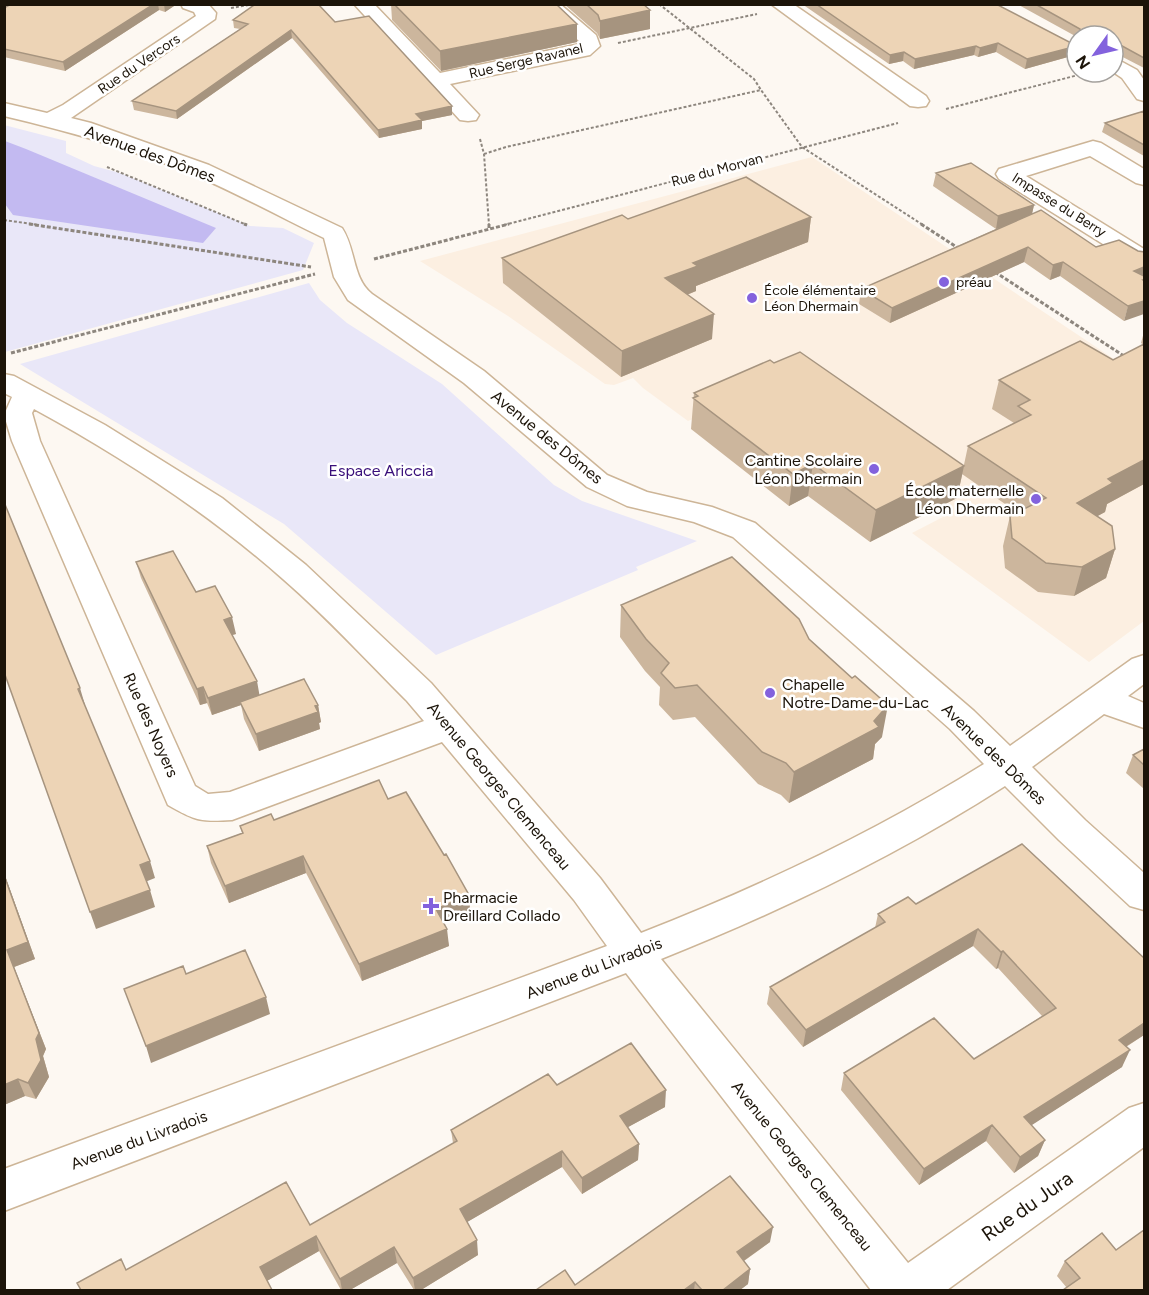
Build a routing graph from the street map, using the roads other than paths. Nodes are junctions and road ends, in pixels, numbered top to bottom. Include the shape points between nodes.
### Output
1 (190, 4) edge
2 (363, 4) edge
3 (548, 4) edge
4 (781, 5) edge
5 (1125, 67) edge
6 (436, 80) junction
7 (1144, 95) edge
8 (918, 101) dead end
9 (4, 109) edge
10 (468, 115) road end
11 (50, 120) junction
12 (1144, 178) edge
13 (1144, 259) edge
14 (16, 388) edge
15 (1144, 668) edge
16 (1101, 699) junction
17 (1144, 716) edge
18 (448, 726) junction
19 (1007, 767) junction
20 (1144, 894) edge
21 (634, 953) junction
22 (1144, 1122) edge
23 (4, 1190) edge
24 (900, 1290) edge
25 (909, 1290) edge

1 - 11 street, Rue du Vercors via 201,8 205,19 71,110
2 - 6 street, Rue Serge Ravanel
3 - 6 street, Rue Serge Ravanel via 589,39 590,46 583,51
4 - 8 street
5 - 7 street
6 - 10 street, Rue Serge Ravanel
9 - 11 street, Avenue des Dômes
11 - 19 street, Avenue des Dômes via 159,154 333,233 338,241 335,269 369,304 474,377 597,481 638,499 744,530 962,720
12 - 13 street, Impasse du Berry via 1093,148 1007,174
14 - 18 street, Avenue Georges Clemenceau via 149,464 251,536 342,616
14 - 18 street, Rue des Noyers via 26,441 181,795 203,808 232,806
15 - 16 street, Avenue du Livradois
16 - 17 street
16 - 19 street, Avenue du Livradois
18 - 21 street, Avenue Georges Clemenceau via 587,890
19 - 20 street, Avenue des Dômes
19 - 21 street, Avenue du Livradois via 853,855
21 - 23 street, Avenue du Livradois
21 - 24 street, Avenue Georges Clemenceau
22 - 25 street, Rue du Jura

